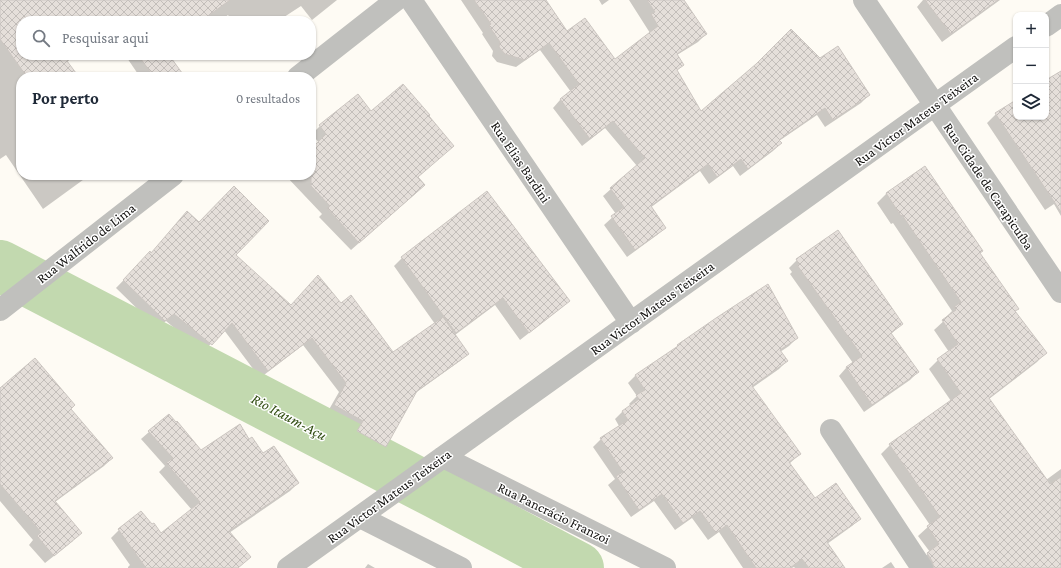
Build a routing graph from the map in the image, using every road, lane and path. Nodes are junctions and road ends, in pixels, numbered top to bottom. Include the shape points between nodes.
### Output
1 (396, 0) edge
2 (410, 0) edge
3 (864, 0) edge
4 (1061, 15) edge
5 (1049, 24) edge
6 (1015, 48) edge
7 (304, 72) edge
8 (935, 105) junction
9 (167, 180) edge
10 (1061, 292) edge
11 (7, 305) edge
12 (631, 323) junction
13 (831, 430) dead end
14 (434, 464) junction
15 (360, 517) junction
16 (288, 568) edge
17 (461, 568) edge
18 (665, 568) edge
19 (922, 568) edge

1 - 7 street
2 - 12 street, Rua Elias Bardini
3 - 8 street, Rua Cidade de Carapicuíba
4 - 5 street
6 - 8 street, Rua Victor Mateus Teixeira
8 - 10 street, Rua Cidade de Carapicuíba
8 - 12 street, Rua Victor Mateus Teixeira
9 - 11 street, Rua Walfrido de Lima
12 - 14 street, Rua Victor Mateus Teixeira
13 - 19 street
14 - 15 street, Rua Victor Mateus Teixeira
14 - 18 street, Rua Pancrácio Franzoi
15 - 16 street, Rua Victor Mateus Teixeira
15 - 17 street

